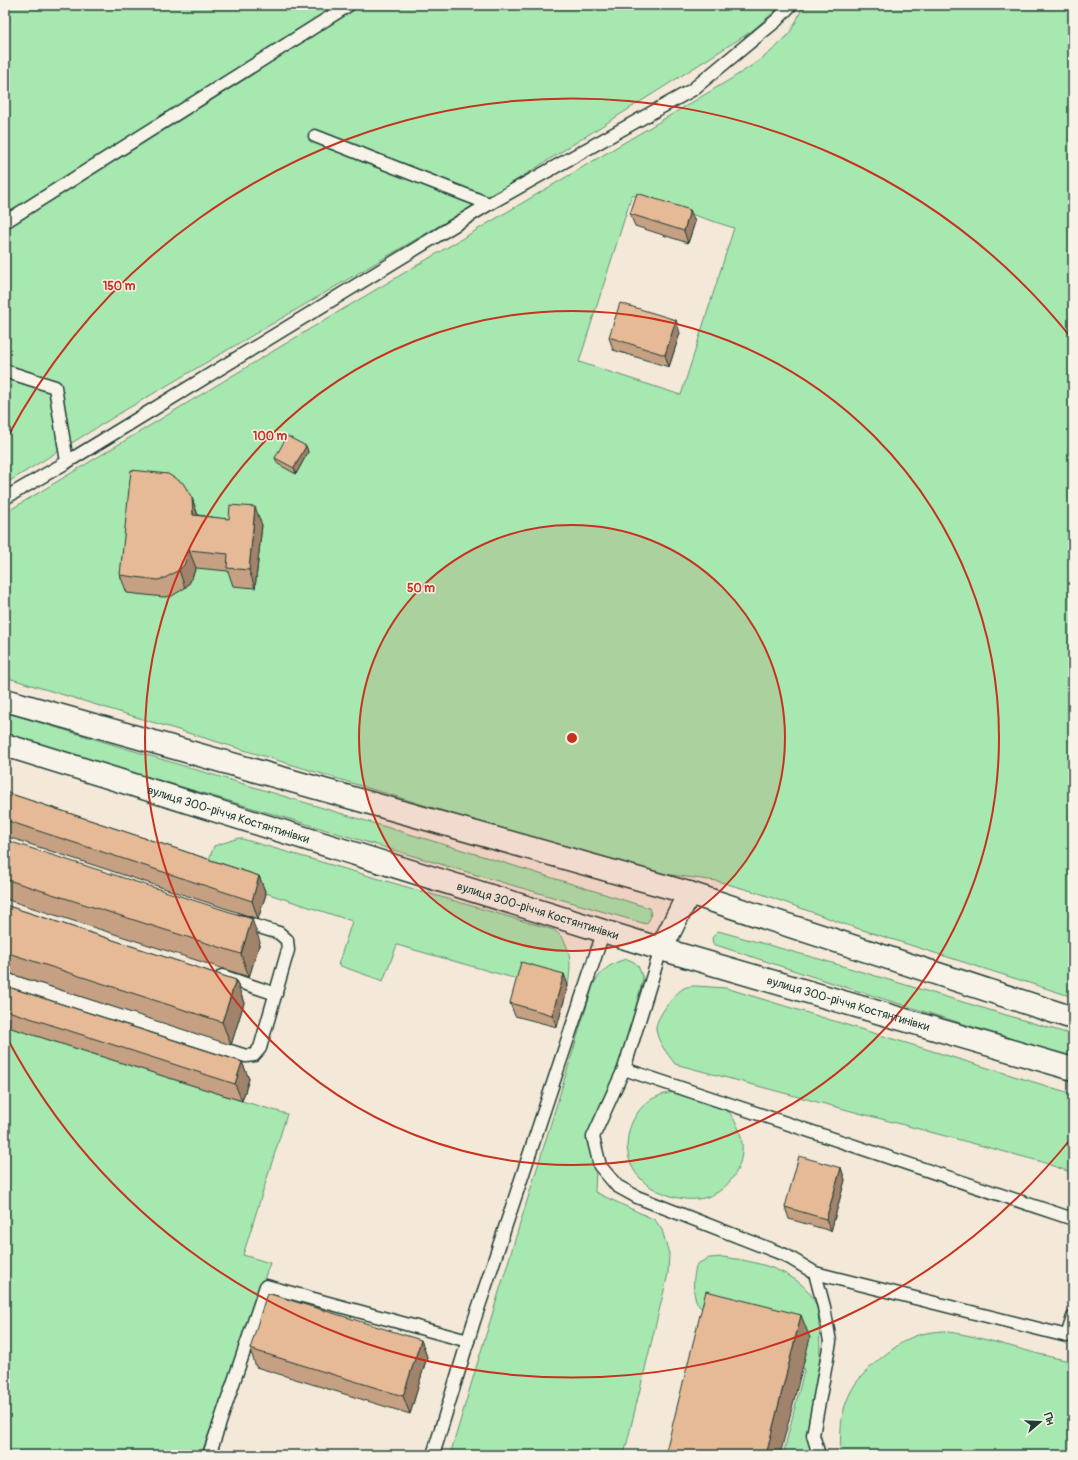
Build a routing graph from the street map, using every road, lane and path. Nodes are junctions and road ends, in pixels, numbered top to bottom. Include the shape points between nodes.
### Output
1 (349, 5) edge
2 (791, 5) edge
3 (315, 136) dead end
4 (489, 204) junction
5 (5, 222) edge
6 (5, 371) edge
7 (67, 462) junction
8 (5, 498) edge
9 (5, 700) edge
10 (5, 745) edge
11 (689, 893) junction
12 (227, 917) edge
13 (604, 930) junction
14 (661, 948) junction
15 (208, 972) edge
16 (5, 979) edge
17 (276, 994) junction
18 (1073, 1018) edge
19 (624, 1069) junction
20 (1073, 1069) edge
21 (1073, 1219) edge
22 (815, 1272) junction
23 (1073, 1316) edge
24 (468, 1341) junction
25 (209, 1455) edge
26 (433, 1455) edge
27 (819, 1455) edge

1 - 5 lane
2 - 4 lane via 777,20 692,90
3 - 4 lane
4 - 7 lane
6 - 7 lane via 55,387
7 - 8 lane
9 - 11 street
10 - 13 street, вулиця 300-річчя Костянтинівки
11 - 14 street
11 - 18 street
12 - 17 lane via 279,933 287,940 288,950
13 - 14 street, вулиця 300-річчя Костянтинівки
13 - 24 lane
14 - 19 lane
14 - 20 street, вулиця 300-річчя Костянтинівки
15 - 17 lane
16 - 17 lane via 246,1056 254,1055 260,1048
19 - 21 lane
19 - 22 lane via 593,1137 600,1166 616,1186 637,1197 785,1255
22 - 23 lane via 1067,1336
22 - 27 lane via 830,1342 812,1435
24 - 25 lane via 266,1286
24 - 26 lane

